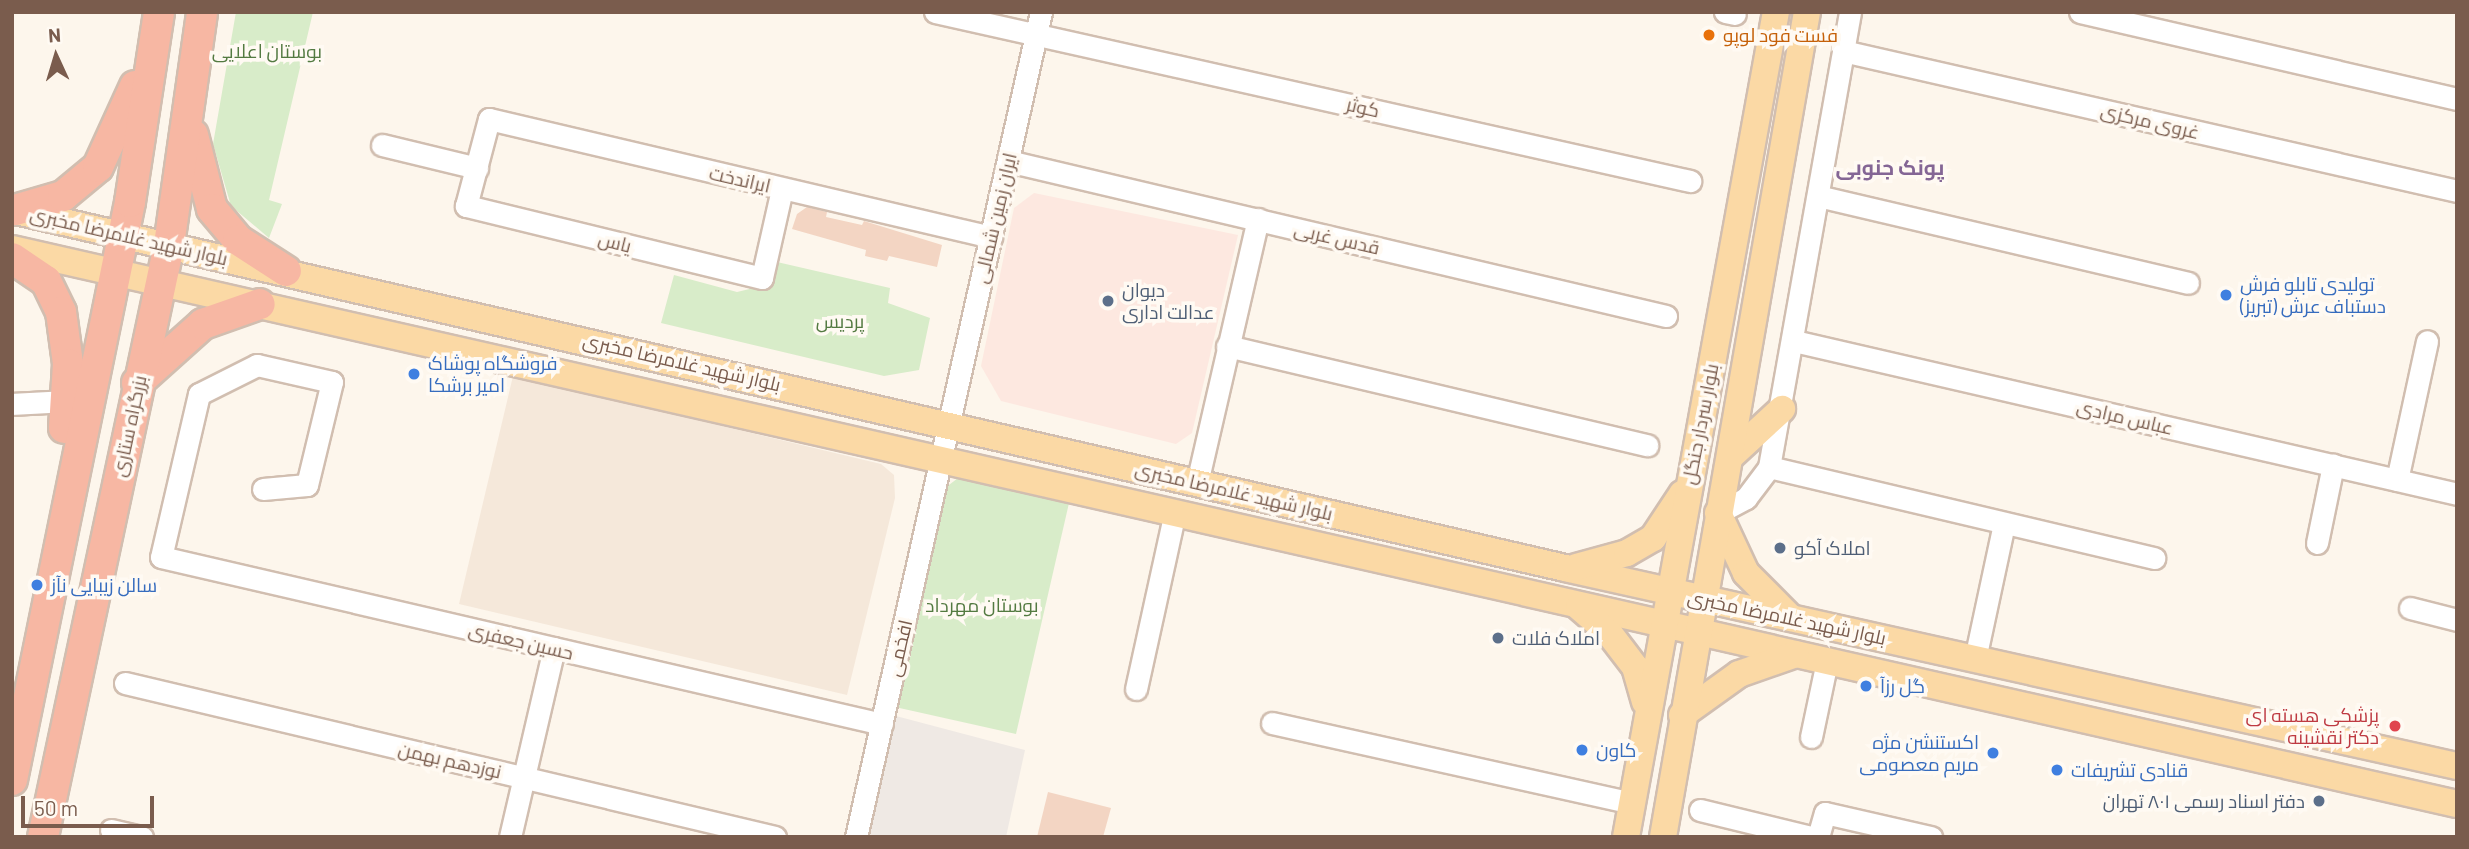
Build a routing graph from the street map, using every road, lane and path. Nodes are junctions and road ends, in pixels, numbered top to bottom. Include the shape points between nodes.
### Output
1 (158, 12) edge
2 (202, 12) edge
3 (935, 12) edge
4 (1041, 12) edge
5 (1776, 12) edge
6 (1807, 12) edge
7 (1850, 12) edge
8 (2080, 12) edge
9 (1036, 34) junction
10 (1843, 51) junction
11 (2457, 99) edge
12 (188, 102) junction
13 (489, 119) joint
14 (382, 145) dead end
15 (1008, 161) junction
16 (477, 167) junction
17 (1690, 181) dead end
18 (782, 189) junction
19 (2457, 191) edge
20 (1818, 196) junction
21 (14, 210) edge
22 (1258, 219) junction
23 (122, 235) junction
24 (991, 237) junction
25 (169, 245) junction
26 (12, 249) edge
27 (12, 258) edge
28 (286, 271) junction
29 (114, 272) junction
30 (161, 283) junction
31 (2188, 283) dead end
32 (260, 304) junction
33 (1666, 316) dead end
34 (1794, 341) junction
35 (2427, 341) dead end
36 (1227, 346) junction
37 (137, 383) junction
38 (66, 401) junction
39 (12, 404) edge
40 (1782, 410) junction
41 (949, 424) junction
42 (1647, 445) dead end
43 (1730, 457) junction
44 (941, 459) junction
45 (74, 465) junction
46 (2333, 465) junction
47 (1769, 467) junction
48 (2397, 480) junction
49 (1197, 483) junction
50 (1689, 484) junction
51 (262, 489) dead end
52 (2457, 494) edge
53 (1175, 512) junction
54 (1718, 513) junction
55 (2004, 524) junction
56 (2317, 543) dead end
57 (2154, 558) dead end
58 (1565, 568) junction
59 (1669, 590) junction
60 (1704, 599) junction
61 (1575, 604) junction
62 (2410, 608) dead end
63 (1790, 617) junction
64 (2457, 620) edge
65 (1662, 624) junction
66 (1698, 632) junction
67 (554, 648) junction
68 (1796, 654) junction
69 (1975, 659) junction
70 (1828, 661) junction
71 (125, 683) dead end
72 (1136, 689) dead end
73 (1647, 707) junction
74 (1682, 715) junction
75 (1272, 723) dead end
76 (882, 724) junction
77 (1811, 737) dead end
78 (2457, 766) edge
79 (524, 778) junction
80 (12, 780) edge
81 (1632, 803) junction
82 (2457, 804) edge
83 (1700, 810) dead end
84 (111, 830) dead end
85 (43, 837) edge
86 (142, 837) edge
87 (510, 837) edge
88 (775, 837) edge
89 (856, 837) edge
90 (1626, 837) edge
91 (1662, 837) edge
92 (1811, 837) edge
93 (1818, 837) edge
94 (1931, 837) edge

1 - 21 highway via 140,74 98,167 63,196
1 - 23 highway
2 - 12 highway, بزرگراه ستاری
3 - 9 street, کوثر
4 - 9 street, ایران زمین شمالی
5 - 50 main road, بلوار سردار جنگل
6 - 43 main road, بلوار سردار جنگل
7 - 10 street
8 - 11 street
9 - 15 street, ایران زمین شمالی
9 - 17 street, کوثر
10 - 19 street, غروی مرکزی
10 - 20 street
12 - 25 highway, بزرگراه ستاری
12 - 28 highway via 200,173 212,209 238,240
13 - 16 street, یاس
13 - 18 street, ایراندخت
14 - 16 street
15 - 22 street, قدس غربی
15 - 24 street, ایران زمین شمالی
16 - 18 street, یاس via 466,206 762,278
18 - 24 street, ایراندخت
20 - 31 street
20 - 34 street
21 - 23 main road, بلوار شهید غلامرضا مخبری
22 - 33 street, قدس غربی
22 - 36 street
23 - 25 main road, بلوار شهید غلامرضا مخبری
23 - 29 highway
24 - 41 street, ایران زمین شمالی
25 - 28 main road, بلوار شهید غلامرضا مخبری
25 - 30 highway, بزرگراه ستاری
26 - 29 main road, بلوار شهید غلامرضا مخبری
27 - 38 highway via 46,281 61,312 67,342
28 - 41 main road, بلوار شهید غلامرضا مخبری
29 - 30 main road, بلوار شهید غلامرضا مخبری
29 - 45 highway
30 - 32 main road, بلوار شهید غلامرضا مخبری
30 - 37 highway, بزرگراه ستاری
32 - 37 highway via 203,324
32 - 44 main road, بلوار شهید غلامرضا مخبری
34 - 40 street
34 - 46 street, عباس مرادی
35 - 48 street
36 - 42 street
36 - 49 street
37 - 85 highway, بزرگراه ستاری
38 - 39 street
38 - 45 highway via 64,434
40 - 43 main road
40 - 47 street
41 - 44 street, ایران زمین شمالی
41 - 49 main road, بلوار شهید غلامرضا مخبری
43 - 54 main road, بلوار سردار جنگل
44 - 53 main road, بلوار شهید غلامرضا مخبری
44 - 76 street, افخمی
45 - 80 highway
46 - 48 street, عباس مرادی
46 - 56 street
47 - 54 street via 1746,498
47 - 55 street
48 - 52 street, عباس مرادی
49 - 58 main road, بلوار شهید غلامرضا مخبری
50 - 58 main road via 1653,538 1600,563
50 - 59 main road, بلوار سردار جنگل
51 - 67 street, حسین جعفری via 307,485 332,382 257,365 199,394 161,557
53 - 61 main road, بلوار شهید غلامرضا مخبری
53 - 72 street
54 - 60 main road, بلوار سردار جنگل
54 - 63 main road via 1745,573
55 - 57 street
55 - 69 street
58 - 59 main road, بلوار شهید غلامرضا مخبری
59 - 60 main road, بلوار شهید غلامرضا مخبری
59 - 65 main road, بلوار سردار جنگل
60 - 63 main road, بلوار شهید غلامرضا مخبری
60 - 66 main road, بلوار سردار جنگل
61 - 65 main road, بلوار شهید غلامرضا مخبری
61 - 73 main road via 1609,633 1635,667
62 - 64 street
63 - 69 main road, بلوار شهید غلامرضا مخبری
65 - 66 main road, بلوار شهید غلامرضا مخبری
65 - 73 main road, بلوار سردار جنگل
66 - 68 main road, بلوار شهید غلامرضا مخبری
66 - 74 main road, بلوار سردار جنگل
67 - 76 street, حسین جعفری
67 - 79 street
68 - 70 main road, بلوار شهید غلامرضا مخبری
68 - 74 main road via 1739,674
69 - 78 main road, بلوار شهید غلامرضا مخبری
70 - 77 street
70 - 82 main road, بلوار شهید غلامرضا مخبری
71 - 79 street, نوزدهم بهمن
73 - 81 main road, بلوار سردار جنگل
74 - 91 main road, بلوار سردار جنگل
75 - 81 street
76 - 89 street, افخمی
79 - 87 street
79 - 88 street, نوزدهم بهمن
81 - 90 main road, بلوار سردار جنگل
83 - 92 street
84 - 86 street
93 - 94 street via 1825,813

